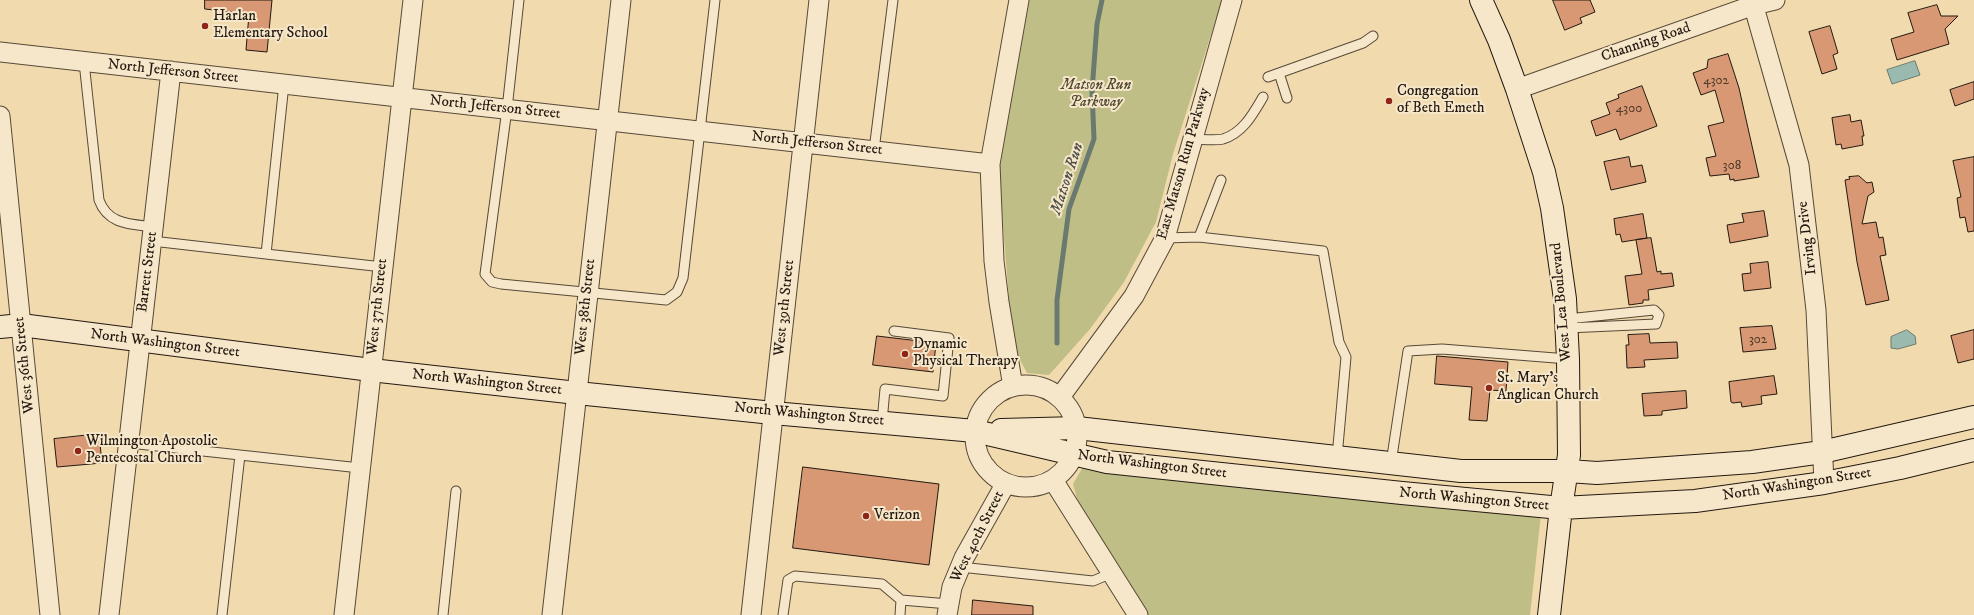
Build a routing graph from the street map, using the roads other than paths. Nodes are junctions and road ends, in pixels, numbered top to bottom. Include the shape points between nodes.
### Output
1 (413, 0) edge
2 (519, 0) edge
3 (621, 0) edge
4 (715, 0) edge
5 (819, 0) edge
6 (893, 0) edge
7 (1019, 0) edge
8 (1232, 0) edge
9 (1481, 0) edge
10 (1775, 0) edge
11 (1753, 3) edge
12 (1373, 36) dead end
13 (0, 52) edge
14 (84, 62) junction
15 (171, 71) junction
16 (1279, 73) junction
17 (1268, 77) dead end
18 (284, 84) junction
19 (1517, 89) junction
20 (402, 97) junction
21 (1262, 97) dead end
22 (1287, 98) dead end
23 (507, 109) junction
24 (0, 116) edge
25 (607, 120) junction
26 (700, 131) junction
27 (1192, 139) junction
28 (804, 143) junction
29 (874, 150) junction
30 (990, 164) junction
31 (1221, 180) dead end
32 (153, 234) junction
33 (1199, 237) junction
34 (1165, 238) junction
35 (266, 254) junction
36 (383, 267) junction
37 (588, 293) junction
38 (1567, 324) junction
39 (10, 326) edge
40 (894, 331) dead end
41 (140, 341) junction
42 (1568, 359) junction
43 (372, 370) junction
44 (1012, 387) junction
45 (577, 393) junction
46 (1060, 397) junction
47 (773, 413) junction
48 (1974, 417) edge
49 (882, 422) junction
50 (1077, 428) junction
51 (975, 431) junction
52 (129, 443) junction
53 (1974, 450) edge
54 (1822, 452) junction
55 (240, 455) junction
56 (1074, 456) junction
57 (1336, 457) junction
58 (1391, 463) junction
59 (360, 468) junction
60 (1568, 471) junction
61 (1054, 480) junction
62 (1006, 483) junction
63 (1824, 483) junction
64 (456, 491) dead end
65 (1561, 508) junction
66 (960, 567) junction
67 (1112, 573) junction
68 (901, 600) junction
69 (948, 609) edge
70 (50, 615) edge
71 (109, 615) edge
72 (222, 615) edge
73 (344, 615) edge
74 (443, 615) edge
75 (552, 615) edge
76 (751, 615) edge
77 (783, 615) edge
78 (900, 615) edge
79 (1138, 615) edge
80 (1549, 615) edge

1 - 20 street, West 37th Street
2 - 23 lane
3 - 25 street, West 38th Street
4 - 26 lane
5 - 28 street, West 39th Street
6 - 29 lane
7 - 30 street
8 - 27 street, East Matson Run Parkway
9 - 19 main road, West Lea Boulevard via 1500,40
10 - 11 street, Channing Road
11 - 19 street, Channing Road
11 - 54 street, Irving Drive via 1799,165 1816,310
12 - 16 lane via 1363,43
13 - 14 street, North Jefferson Street
14 - 15 street, North Jefferson Street
14 - 32 lane via 102,209 108,216
15 - 18 street, North Jefferson Street
15 - 32 street, Barrett Street
16 - 17 lane
16 - 22 lane
18 - 20 street, North Jefferson Street
18 - 35 lane
19 - 38 main road, West Lea Boulevard via 1533,135 1552,208
20 - 23 street, North Jefferson Street
20 - 36 street, West 37th Street
21 - 27 lane via 1254,112 1235,133 1222,139
23 - 25 street, North Jefferson Street
23 - 37 lane via 485,274 492,282 501,284
24 - 39 street, West 36th Street
25 - 26 street, North Jefferson Street
25 - 37 street, West 38th Street
26 - 28 street, North Jefferson Street
26 - 37 lane via 683,278 677,292 666,300
27 - 34 street, East Matson Run Parkway
28 - 29 street, North Jefferson Street
28 - 47 street, West 39th Street
29 - 30 street, North Jefferson Street
30 - 44 street via 994,261
31 - 33 lane
32 - 35 lane
32 - 41 street, Barrett Street
33 - 34 lane
33 - 57 lane via 1323,251 1338,342 1346,357
34 - 46 street, East Matson Run Parkway via 1134,296
35 - 36 lane
36 - 43 street, West 37th Street
37 - 45 street, West 38th Street
38 - 38 lane via 1654,310 1659,315 1656,324
38 - 42 main road, West Lea Boulevard
39 - 41 main road, North Washington Street
39 - 70 street, West 36th Street
40 - 49 lane via 949,338 943,396 886,389
41 - 43 main road, North Washington Street
41 - 52 street, Barrett Street
42 - 58 lane via 1408,350
42 - 60 main road, West Lea Boulevard
43 - 45 main road, North Washington Street
43 - 59 street, West 37th Street
44 - 46 street via 1037,386
44 - 51 street via 987,403 979,416
45 - 47 main road, North Washington Street
45 - 75 street, West 38th Street
46 - 50 street via 1071,411
47 - 49 main road, North Washington Street
47 - 76 street, West 39th Street
48 - 54 main road, North Washington Street
49 - 51 main road, North Washington Street
50 - 51 main road, North Washington Street
50 - 56 street
50 - 57 main road, North Washington Street
51 - 56 main road, North Washington Street
51 - 62 street via 976,447 982,462 992,474
52 - 55 lane
52 - 71 street, Barrett Street
53 - 63 main road, North Washington Street
54 - 60 main road, North Washington Street via 1744,463 1596,473
54 - 63 street, Irving Drive
55 - 59 lane
55 - 72 lane
56 - 61 street via 1066,470
56 - 65 main road, North Washington Street via 1107,462 1402,494
57 - 58 main road, North Washington Street
58 - 60 main road, North Washington Street via 1461,471
59 - 73 street, West 37th Street
60 - 65 main road, West Lea Boulevard
61 - 62 street via 1030,487
61 - 67 street
62 - 66 street, West 40th Street
63 - 65 main road, North Washington Street via 1695,501
64 - 74 lane
65 - 80 main road, West Lea Boulevard
66 - 67 lane via 1093,581
66 - 69 street, West 40th Street via 952,587
67 - 79 street
68 - 69 lane
68 - 77 lane via 882,584 795,576 788,580
68 - 78 lane

